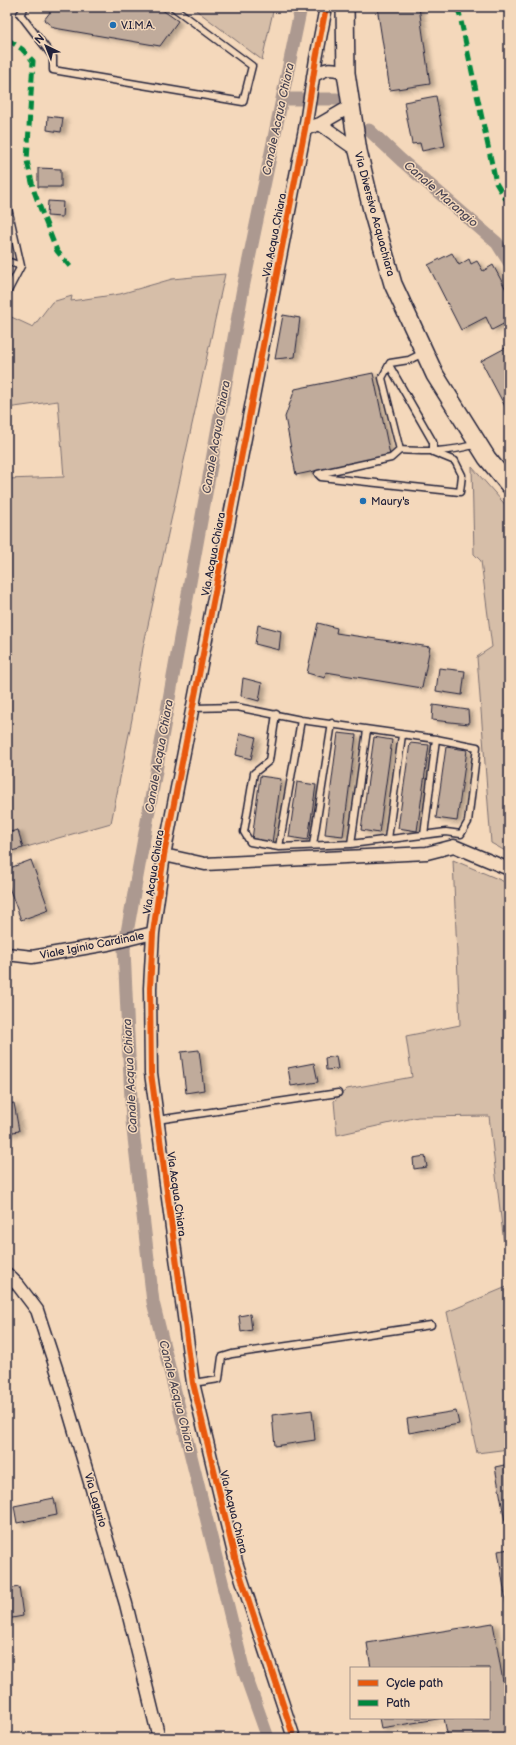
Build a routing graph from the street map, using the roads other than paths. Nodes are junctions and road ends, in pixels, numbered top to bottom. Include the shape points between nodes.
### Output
1 (25, 7) edge
2 (173, 7) edge
3 (326, 7) edge
4 (345, 7) edge
5 (346, 73) junction
6 (313, 76) junction
7 (353, 117) junction
8 (320, 124) junction
9 (305, 129) junction
10 (358, 151) junction
11 (7, 204) edge
12 (7, 261) edge
13 (21, 266) junction
14 (7, 292) edge
15 (425, 352) junction
16 (389, 365) junction
17 (478, 444) junction
18 (400, 450) junction
19 (433, 452) junction
20 (509, 485) edge
21 (193, 708) junction
22 (276, 714) junction
23 (301, 720) junction
24 (332, 724) junction
25 (367, 730) junction
26 (402, 735) junction
27 (436, 738) junction
28 (424, 835) junction
29 (388, 839) junction
30 (313, 844) junction
31 (350, 844) junction
32 (279, 847) junction
33 (164, 855) junction
34 (509, 869) edge
35 (153, 933) junction
36 (7, 954) edge
37 (338, 1093) dead end
38 (157, 1120) junction
39 (7, 1274) edge
40 (13, 1287) edge
41 (431, 1325) dead end
42 (193, 1383) junction
43 (159, 1738) edge
44 (294, 1738) edge

1 - 2 lane via 20,14 53,57 52,70 243,102 252,66
3 - 6 street, Via Acqua Chiara
4 - 5 main road, Via Diversivo Acquachiara
5 - 6 street via 336,69 324,69
5 - 7 main road, Via Diversivo Acquachiara
6 - 9 street, Via Acqua Chiara
7 - 8 street
7 - 10 main road, Via Diversivo Acquachiara
8 - 9 street
8 - 10 street
9 - 21 street, Via Acqua Chiara
10 - 15 main road, Via Diversivo Acquachiara via 393,284
11 - 13 lane
12 - 13 lane
13 - 14 lane
15 - 16 lane via 409,360
15 - 17 main road, Via Diversivo Acquachiara via 435,375
16 - 18 lane via 382,378
16 - 19 lane via 433,442
17 - 19 lane via 458,450
17 - 20 main road, Via Diversivo Acquachiara
18 - 19 lane
18 - 19 lane via 392,458 318,474 321,477 460,492 462,475 455,461
21 - 22 lane via 236,707
21 - 33 street, Via Acqua Chiara
22 - 23 lane
22 - 32 lane via 269,761 254,773 244,832 250,842
23 - 24 lane
23 - 32 lane
24 - 25 lane
24 - 30 lane
25 - 26 lane
25 - 31 lane
26 - 27 lane
26 - 29 lane
27 - 28 lane
27 - 28 lane via 477,747 468,822 461,834 446,832
28 - 29 lane
29 - 31 lane
30 - 31 lane
30 - 32 lane
33 - 34 street via 205,864 427,853 454,846
33 - 35 street, Via Acqua Chiara
35 - 36 street, Viale Iginio Cardinale via 108,944 32,956
35 - 38 street, Via Acqua Chiara via 150,988 151,1073
37 - 38 lane
38 - 42 street, Via Acqua Chiara
39 - 40 street, Via Lagurio
40 - 43 street, Via Lagurio via 37,1310 58,1374 126,1604
41 - 42 lane via 232,1354 222,1358 219,1379
42 - 44 street, Via Acqua Chiara via 236,1562

